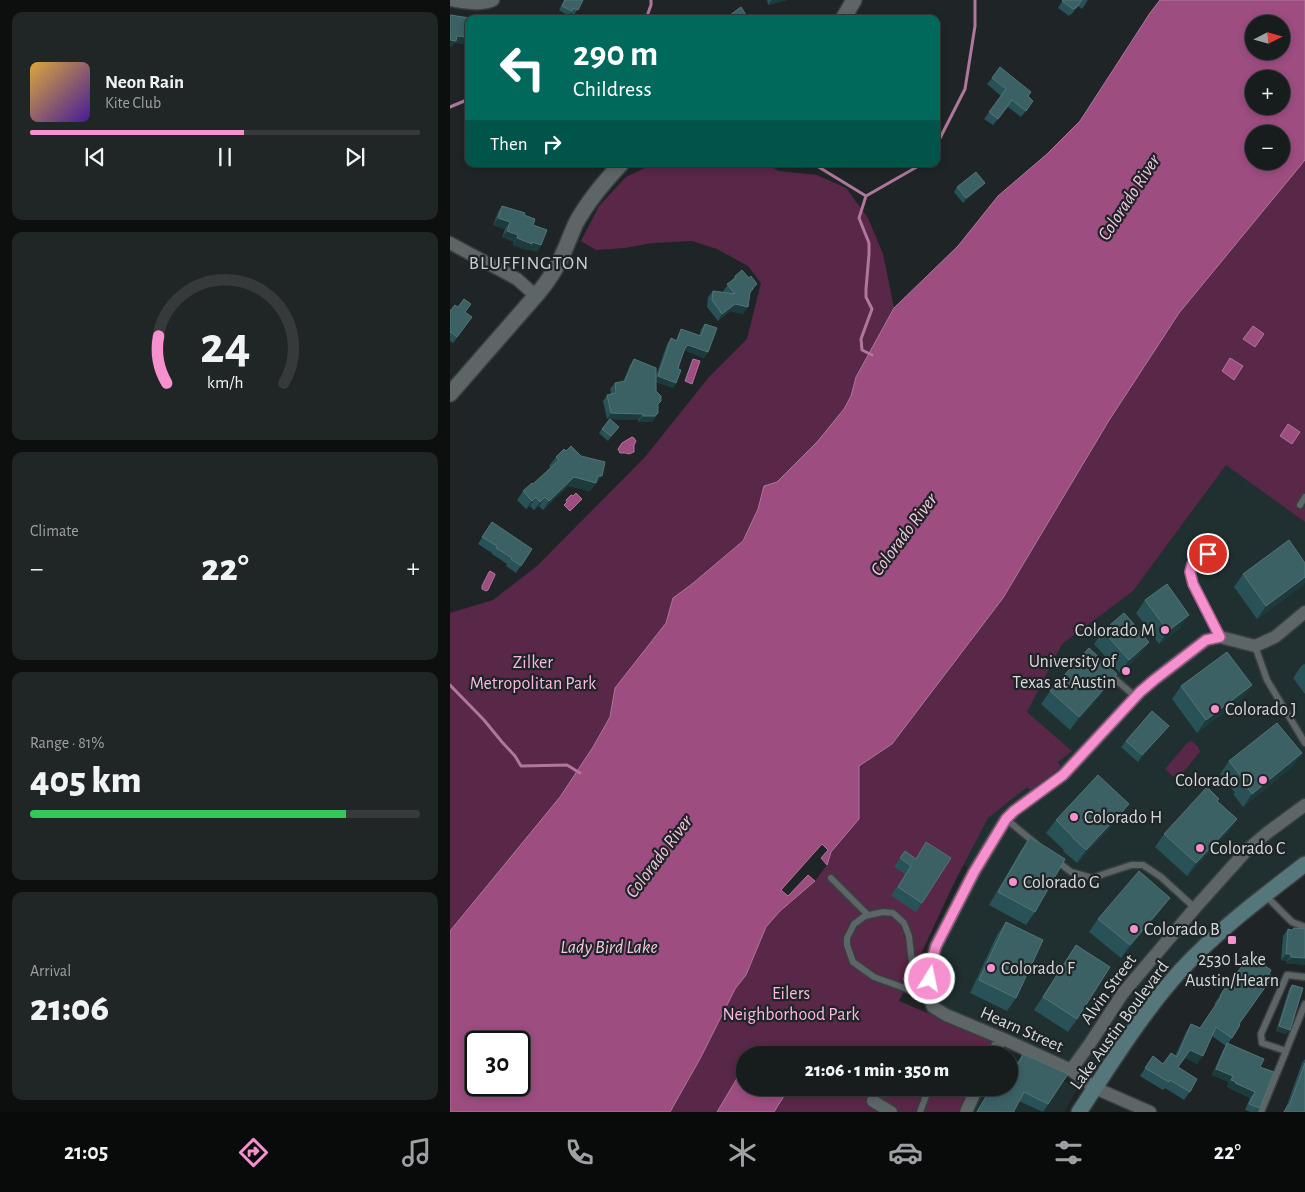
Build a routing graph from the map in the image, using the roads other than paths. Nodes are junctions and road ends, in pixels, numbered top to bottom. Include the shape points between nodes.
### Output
1 (450, 0) edge
2 (493, 0) edge
3 (854, 0) edge
4 (846, 15) edge
5 (618, 167) edge
6 (450, 243) edge
7 (536, 296) junction
8 (450, 394) edge
9 (1305, 497) edge
10 (1300, 504) dead end
11 (1208, 554) dead end
12 (1305, 612) edge
13 (1220, 637) junction
14 (1255, 646) junction
15 (1101, 667) edge
16 (1136, 697) junction
17 (1305, 743) edge
18 (1305, 805) edge
19 (1006, 819) junction
20 (1043, 850) edge
21 (1049, 855) edge
22 (1305, 864) edge
23 (831, 878) dead end
24 (1265, 895) junction
25 (1195, 908) junction
26 (868, 915) junction
27 (1305, 927) edge
28 (1305, 977) edge
29 (927, 998) junction
30 (1305, 1004) edge
31 (1001, 1038) junction
32 (997, 1046) edge
33 (1286, 1050) junction
34 (1071, 1070) junction
35 (1095, 1088) junction
36 (927, 1096) edge
37 (973, 1096) edge
38 (874, 1101) dead end
39 (891, 1112) edge
40 (920, 1112) edge
41 (966, 1112) edge
42 (1079, 1112) edge
43 (1150, 1112) edge
44 (1261, 1112) edge

1 - 2 street via 474,4
3 - 4 street
5 - 7 street via 587,205 559,262
6 - 7 street via 517,279
7 - 8 street
9 - 10 lane
11 - 13 lane via 1192,564 1190,572
12 - 14 street via 1275,637
13 - 14 street
13 - 16 street via 1206,640
14 - 17 lane via 1267,680
15 - 16 lane
16 - 19 street via 1063,775
18 - 25 street, Alvin Street via 1247,850
19 - 20 lane
19 - 29 street via 936,946
21 - 25 lane via 1071,872 1092,878 1131,865 1142,865 1161,877
22 - 24 main road, Lake Austin Boulevard
23 - 26 lane
24 - 27 lane via 1292,922
24 - 35 main road, Lake Austin Boulevard via 1210,940 1181,970 1148,1011
25 - 34 street, Alvin Street via 1123,993
26 - 29 lane via 893,913 904,923 912,963
26 - 29 lane via 854,924 847,938 853,962 874,977
28 - 33 lane via 1287,975 1260,1034 1262,1043
29 - 31 street, Hearn Street via 946,1015
30 - 33 lane
31 - 32 street
31 - 34 street, Hearn Street
33 - 44 lane
34 - 35 street, Hearn Street
35 - 42 main road, Lake Austin Boulevard
35 - 43 street, Hearn Street
36 - 40 lane
37 - 41 street
38 - 39 street

